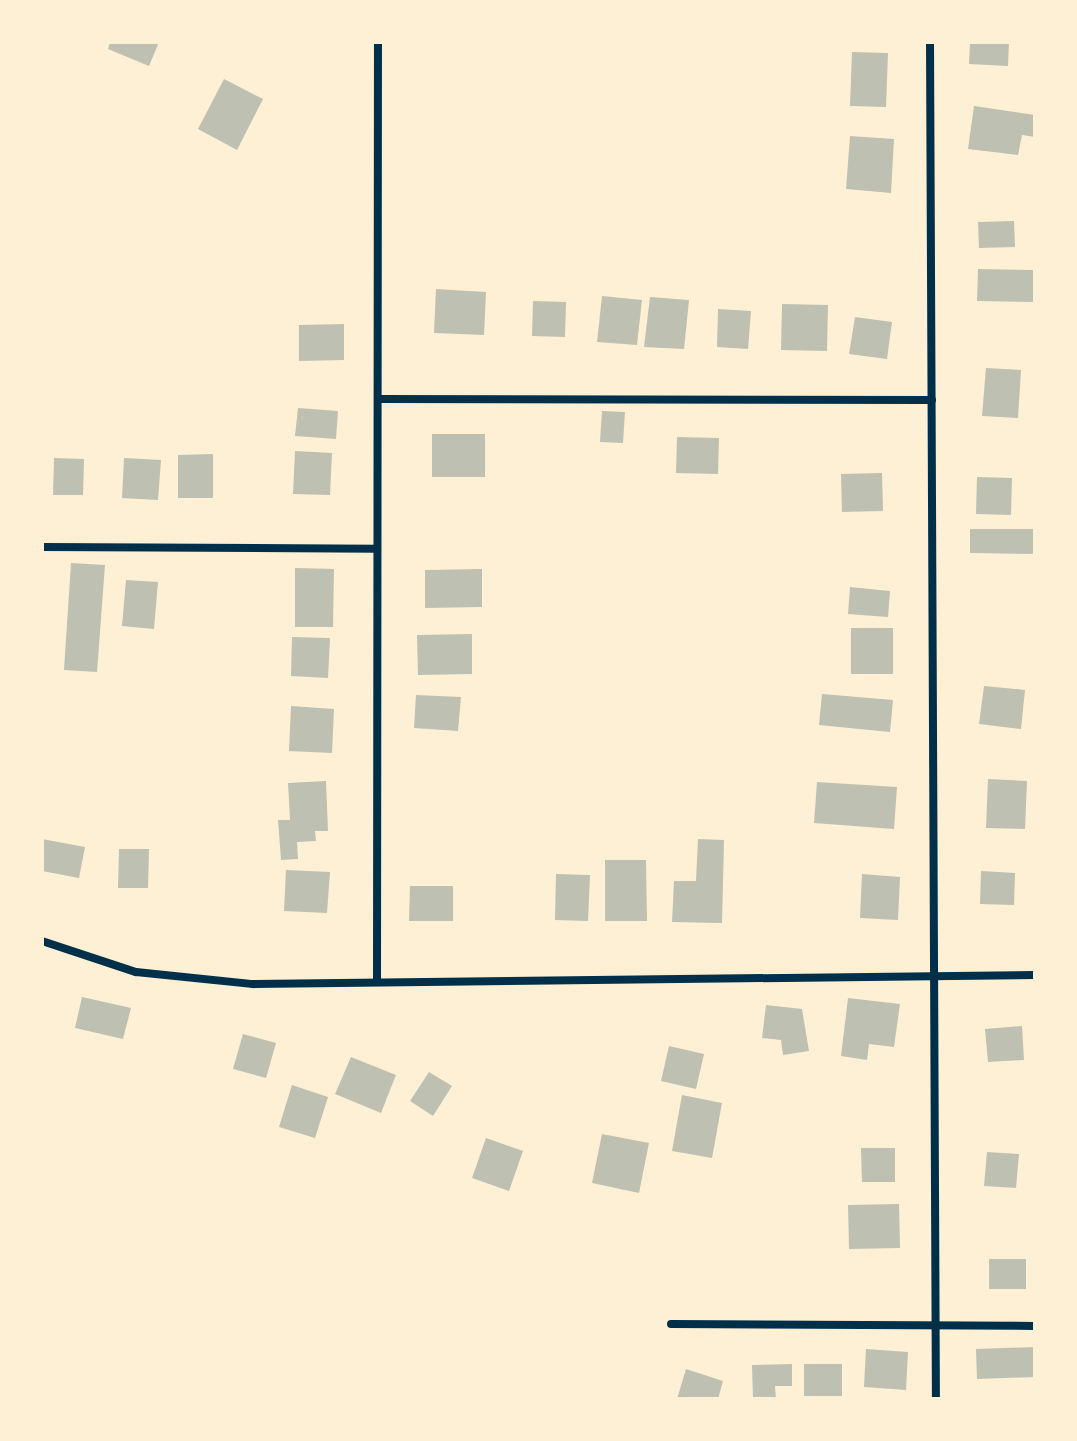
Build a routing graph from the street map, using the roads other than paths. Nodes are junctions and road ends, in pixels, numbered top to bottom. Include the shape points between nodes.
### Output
1 (378, 42) edge
2 (930, 42) edge
3 (378, 399) junction
4 (932, 400) junction
5 (42, 547) edge
6 (377, 549) junction
7 (42, 941) edge
8 (1035, 975) edge
9 (934, 976) junction
10 (377, 982) junction
11 (671, 1324) dead end
12 (936, 1326) junction
13 (1035, 1326) edge
14 (936, 1399) edge

1 - 3 street
2 - 4 street
3 - 4 street
3 - 6 street
4 - 9 street
5 - 6 street
6 - 10 street
7 - 10 street via 136,972 253,984
8 - 9 street
9 - 10 street
9 - 12 street
11 - 12 street
12 - 13 street
12 - 14 street

